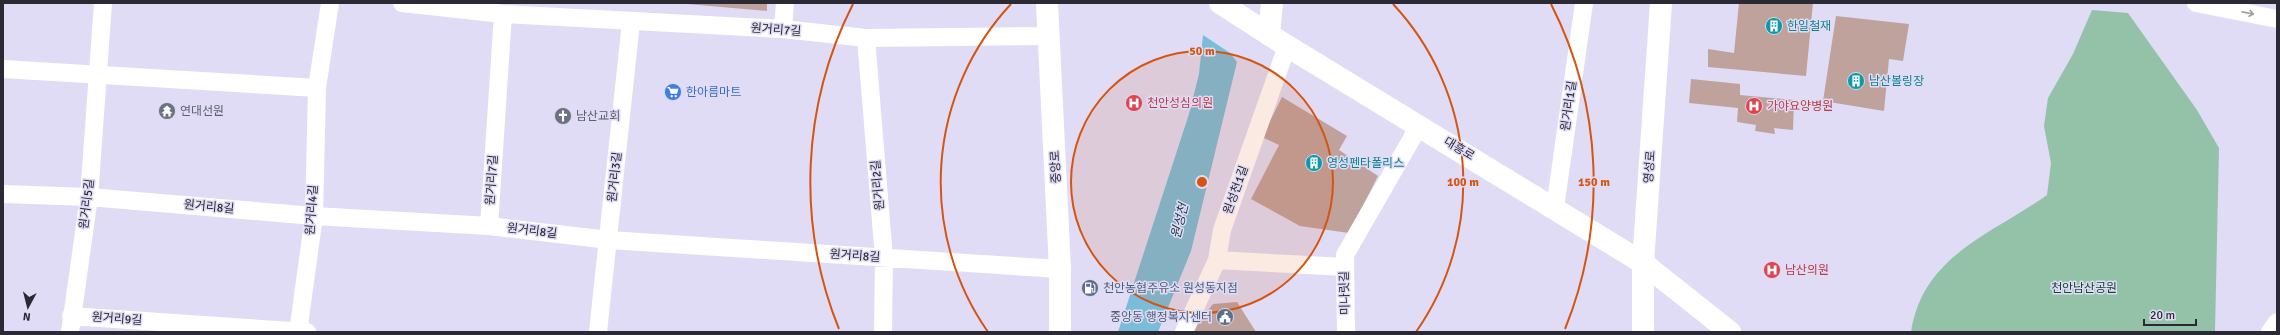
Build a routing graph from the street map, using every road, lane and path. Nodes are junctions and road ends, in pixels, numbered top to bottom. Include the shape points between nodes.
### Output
1 (103, 3) edge
2 (330, 3) edge
3 (402, 3) edge
4 (785, 3) edge
5 (1047, 3) edge
6 (1220, 3) edge
7 (1272, 3) edge
8 (1584, 3) edge
9 (1662, 3) edge
10 (2196, 3) edge
11 (526, 9) edge
12 (503, 14) junction
13 (2276, 18) edge
14 (631, 22) junction
15 (783, 29) junction
16 (1269, 34) junction
17 (1050, 36) junction
18 (866, 38) junction
19 (1287, 46) junction
20 (3, 69) edge
21 (98, 74) junction
22 (318, 88) junction
23 (1419, 126) junction
24 (3, 194) edge
25 (89, 197) junction
26 (1555, 208) junction
27 (314, 216) junction
28 (489, 226) junction
29 (609, 240) junction
30 (884, 258) junction
31 (1216, 260) junction
32 (1345, 261) junction
33 (1643, 263) junction
34 (1060, 269) junction
35 (2277, 322) edge
36 (70, 324) edge
37 (301, 332) edge
38 (598, 332) edge
39 (883, 332) edge
40 (1060, 332) edge
41 (1184, 332) edge
42 (1346, 332) edge
43 (1643, 332) edge
44 (1730, 332) edge
45 (2270, 332) edge

1 - 21 street, 원거리5길
2 - 22 street, 원거리4길
3 - 12 street, 원거리7길
4 - 15 street
5 - 17 street, 중앙로
6 - 16 street, 대흥로
7 - 16 street
8 - 26 street, 원거리1길
9 - 33 street, 영성로
10 -> 13 street
11 - 12 street, 원거리7길
11 - 14 street, 원거리7길
12 - 28 street, 원거리7길
14 - 15 street, 원거리7길
14 - 29 street, 원거리3길
15 - 18 street, 원거리7길
16 - 19 street, 대흥로
17 - 18 street, 원거리7길
17 - 34 street, 중앙로
18 - 30 street, 원거리2길
19 - 23 street, 대흥로
19 - 31 street, 원성천1길 via 1222,230
20 - 21 street
21 - 22 street
21 - 25 street, 원거리5길
22 - 27 street, 원거리4길
23 - 26 street, 대흥로
23 - 32 street
24 - 25 street, 원거리8길
25 - 27 street, 원거리8길
25 - 36 street, 원거리5길
26 - 33 street, 대흥로
27 - 28 street, 원거리8길
27 - 37 street, 원거리4길
28 - 29 street, 원거리8길
29 - 30 street, 원거리8길
29 - 38 street, 원거리3길
30 - 34 street, 원거리8길
30 - 39 street, 원거리2길
31 - 32 street
31 - 41 street, 원성천1길
32 - 42 street, 미나릿길
33 - 43 street, 영성로
33 - 44 street, 대흥로
34 - 40 street, 중앙로
35 - 45 street
36 - 37 street, 원거리9길

